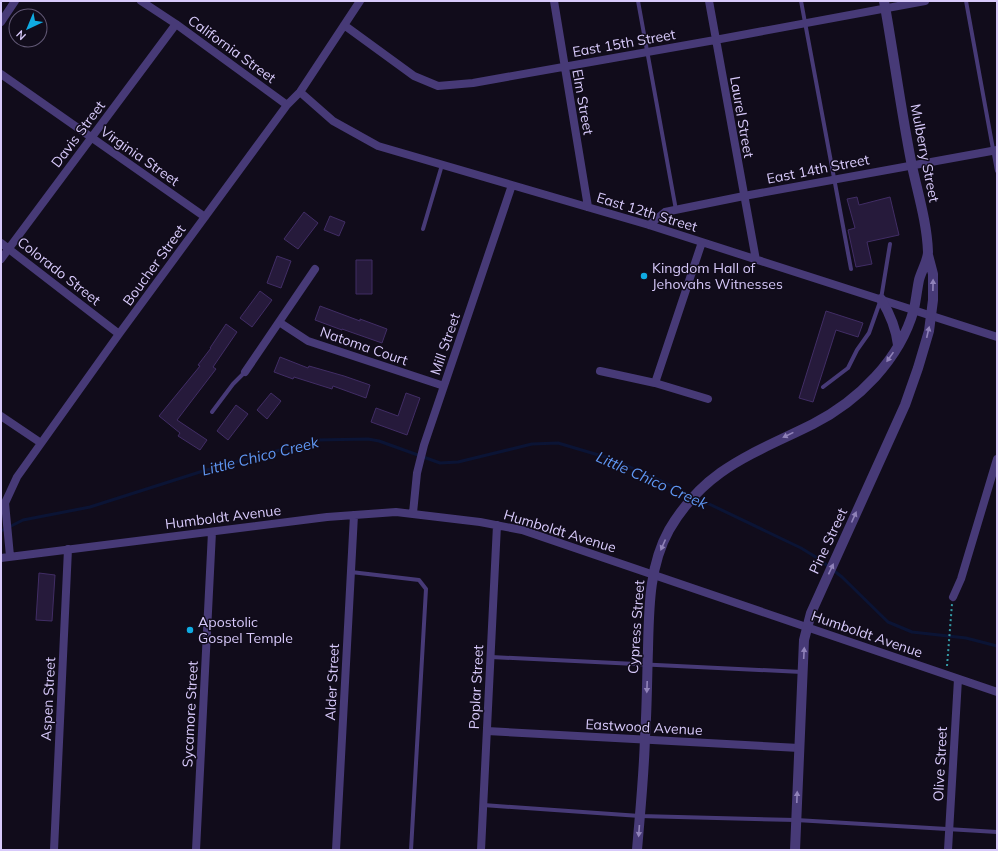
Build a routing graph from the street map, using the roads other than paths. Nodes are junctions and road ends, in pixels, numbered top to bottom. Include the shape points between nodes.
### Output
1 (15, 1) edge
2 (141, 1) edge
3 (360, 1) edge
4 (554, 1) edge
5 (638, 1) edge
6 (709, 1) edge
7 (801, 1) edge
8 (925, 1) edge
9 (966, 1) edge
10 (884, 5) edge
11 (1, 22) edge
12 (176, 24) junction
13 (805, 24) junction
14 (344, 25) junction
15 (715, 40) junction
16 (647, 52) junction
17 (564, 67) junction
18 (1, 74) edge
19 (300, 92) junction
20 (287, 105) junction
21 (91, 138) junction
22 (995, 150) edge
23 (443, 164) junction
24 (912, 165) junction
25 (997, 171) edge
26 (834, 179) junction
27 (512, 185) junction
28 (744, 196) junction
29 (588, 207) junction
30 (676, 210) junction
31 (205, 217) junction
32 (648, 225) junction
33 (423, 229) dead end
34 (702, 242) junction
35 (1, 243) edge
36 (890, 244) dead end
37 (8, 248) junction
38 (928, 255) junction
39 (1, 259) edge
40 (756, 260) junction
41 (315, 269) dead end
42 (851, 269) dead end
43 (881, 299) junction
44 (914, 310) junction
45 (932, 316) junction
46 (279, 322) junction
47 (119, 334) junction
48 (997, 337) edge
49 (898, 345) junction
50 (600, 371) dead end
51 (245, 372) joint
52 (655, 383) junction
53 (444, 386) junction
54 (823, 387) dead end
55 (708, 399) dead end
56 (212, 412) dead end
57 (1, 416) edge
58 (41, 443) junction
59 (997, 459) edge
60 (413, 513) junction
61 (354, 515) junction
62 (497, 525) junction
63 (212, 532) junction
64 (68, 549) junction
65 (10, 556) junction
66 (1, 558) edge
67 (351, 572) junction
68 (653, 576) junction
69 (952, 597) dead end
70 (807, 627) junction
71 (491, 657) junction
72 (648, 664) junction
73 (803, 672) junction
74 (958, 679) junction
75 (997, 692) edge
76 (487, 731) junction
77 (645, 740) junction
78 (799, 748) junction
79 (483, 805) junction
80 (640, 816) junction
81 (796, 820) junction
82 (949, 829) junction
83 (997, 832) edge
84 (54, 850) edge
85 (196, 850) edge
86 (336, 850) edge
87 (411, 850) edge
88 (481, 850) edge
89 (637, 850) edge
90 (795, 850) edge
91 (948, 850) edge

1 - 11 street
2 - 12 street, California Street
3 - 14 street, Boucher Street
4 - 17 street, Elm Street
5 - 16 lane
6 - 15 street, Laurel Street
7 - 13 lane
8 - 10 street, East 15th Street
9 - 22 lane
10 - 13 street, East 15th Street
10 - 24 street, Mulberry Street
12 - 20 street, California Street
12 - 21 street, Davis Street
13 - 15 street, East 15th Street
13 - 26 lane
14 - 17 street, East 15th Street via 414,76 438,86 473,83
14 - 19 street, Boucher Street
15 - 16 street, East 15th Street
15 - 28 street, Laurel Street
16 - 17 street, East 15th Street
16 - 30 lane
17 - 29 street, Elm Street
18 - 21 street, Virginia Street
19 - 20 street, Boucher Street
19 - 23 street, East 12th Street via 334,120 378,146
20 - 31 street, Boucher Street
21 - 31 street, Virginia Street
21 - 37 street, Davis Street
22 - 24 street, East 14th Street
22 - 25 lane
23 - 27 street, East 12th Street
23 - 33 lane
24 - 26 street, East 14th Street
24 - 38 street, Mulberry Street via 925,226
26 - 28 street, East 14th Street
26 - 42 lane
27 - 29 street, East 12th Street
27 - 53 street, Mill Street
28 - 30 street, East 14th Street
28 - 40 street, Laurel Street
29 - 32 street, East 12th Street
30 - 32 street, East 14th Street via 665,212
31 - 47 street, Boucher Street
32 - 34 street, East 12th Street
34 - 40 street, East 12th Street
34 - 52 street
35 - 37 street, Colorado Street
36 - 43 lane
37 - 39 street, Davis Street
37 - 47 street, Colorado Street
38 - 44 street, Mulberry Street via 921,271
45 -> 38 street, Pine Street via 934,274
40 - 43 street, East 12th Street
41 - 46 street
43 - 44 street, East 12th Street
43 - 49 street via 897,333
43 - 54 lane via 869,332 848,368
44 - 45 street, East 12th Street
44 - 49 street, Cypress Street
45 - 48 street, East 12th Street
70 -> 45 street, Pine Street via 823,585 905,405
46 - 51 street
46 - 53 street, Natoma Court via 308,341
47 - 58 street, Boucher Street
49 -> 68 street, Cypress Street via 870,383 850,400 815,423 738,460 706,484 669,530
50 - 52 street
51 - 56 lane
52 - 55 street
53 - 60 street, Mill Street via 417,473
57 - 58 street
58 - 65 street, Boucher Street via 17,477 5,503
59 - 69 street via 961,579
60 - 61 street, Humboldt Avenue
60 - 62 street, Humboldt Avenue
61 - 63 street, Humboldt Avenue
61 - 67 street, Alder Street
62 - 68 street, Humboldt Avenue via 522,530
62 - 71 street, Poplar Street
63 - 64 street, Humboldt Avenue
63 - 85 street, Sycamore Street
64 - 65 street, Humboldt Avenue
64 - 84 street, Aspen Street
65 - 66 street, Humboldt Avenue
67 - 86 street, Alder Street
67 - 87 lane via 419,580 426,589
68 - 70 street, Humboldt Avenue
68 - 72 street, Cypress Street via 649,597
73 -> 70 street, Pine Street
70 - 74 street, Humboldt Avenue
71 - 72 lane
71 - 76 street, Poplar Street
72 - 73 lane
72 -> 77 street, Cypress Street
73 - 78 street, Pine Street
74 - 75 street, Humboldt Avenue
74 - 82 street, Olive Street
76 - 77 street, Eastwood Avenue
76 - 79 street, Poplar Street
77 - 78 street, Eastwood Avenue
77 - 80 street, Cypress Street
81 -> 78 street, Pine Street
79 - 80 lane
79 - 88 street, Poplar Street
80 - 81 lane
80 -> 89 street, Cypress Street
81 - 82 lane
81 - 90 street, Pine Street
82 - 83 lane
82 - 91 street, Olive Street

